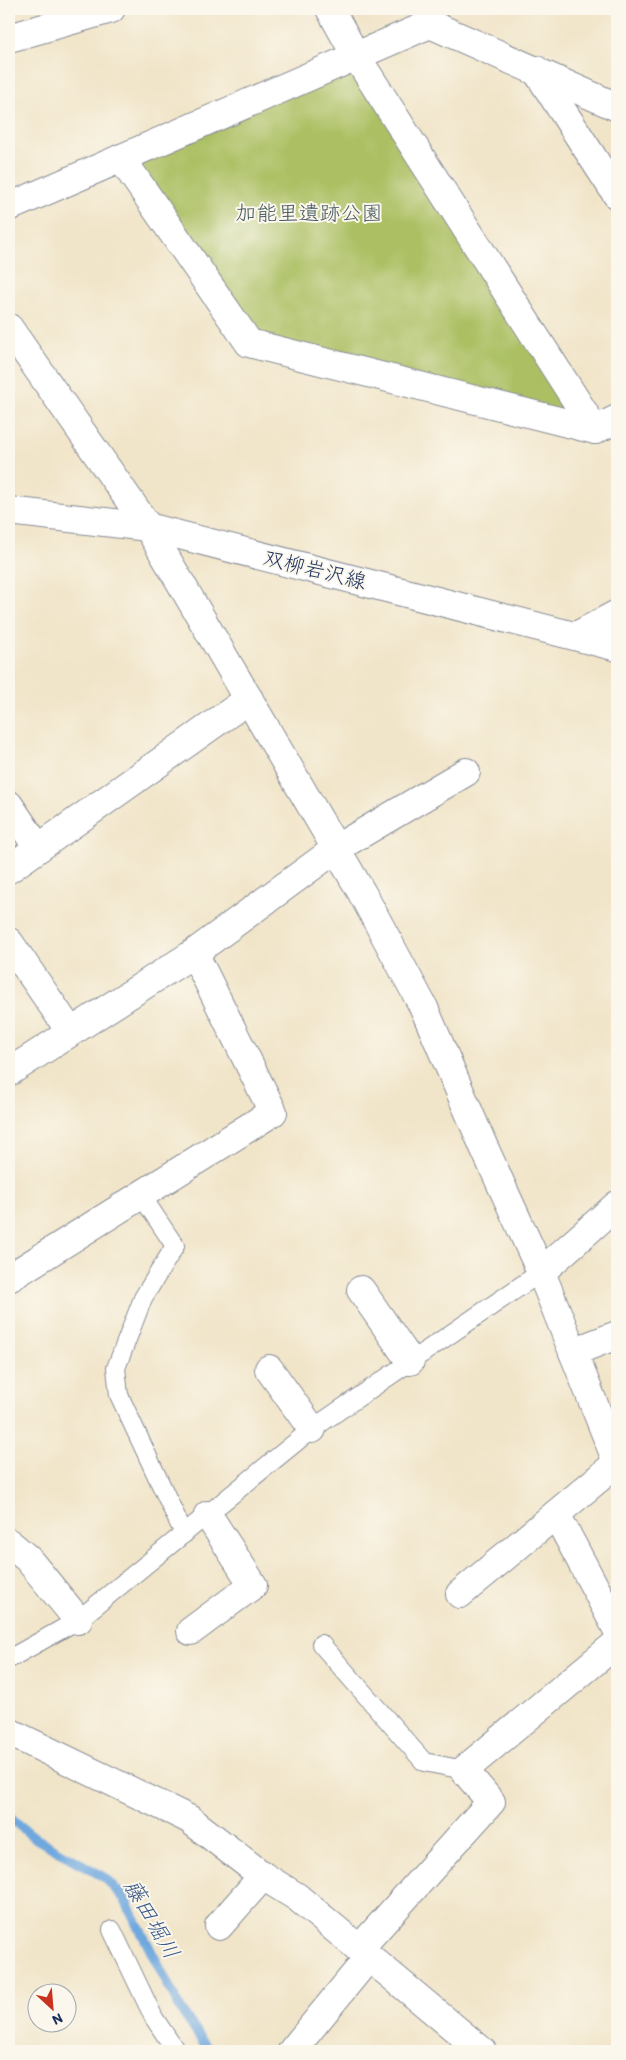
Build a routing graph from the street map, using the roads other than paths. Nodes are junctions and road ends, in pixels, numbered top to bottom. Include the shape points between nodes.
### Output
1 (111, 9) edge
2 (330, 9) edge
3 (9, 38) edge
4 (356, 56) junction
5 (536, 70) junction
6 (617, 107) edge
7 (121, 158) junction
8 (617, 195) edge
9 (9, 207) edge
10 (9, 328) edge
11 (606, 424) edge
12 (9, 511) edge
13 (148, 527) junction
14 (617, 614) edge
15 (576, 636) junction
16 (617, 646) edge
17 (249, 699) junction
18 (466, 772) dead end
19 (9, 804) edge
20 (38, 848) junction
21 (337, 848) junction
22 (9, 870) edge
23 (9, 942) edge
24 (194, 952) junction
25 (70, 1031) junction
26 (9, 1072) edge
27 (141, 1195) junction
28 (617, 1205) edge
29 (542, 1272) junction
30 (9, 1278) edge
31 (361, 1290) dead end
32 (617, 1335) edge
33 (573, 1352) junction
34 (410, 1362) junction
35 (269, 1369) dead end
36 (312, 1430) junction
37 (616, 1455) edge
38 (556, 1514) junction
39 (208, 1515) junction
40 (184, 1534) junction
41 (9, 1543) edge
42 (460, 1594) dead end
43 (78, 1620) junction
44 (617, 1629) edge
45 (191, 1631) dead end
46 (617, 1642) edge
47 (322, 1644) dead end
48 (9, 1659) edge
49 (9, 1732) edge
50 (464, 1770) junction
51 (263, 1876) junction
52 (219, 1926) dead end
53 (112, 1930) dead end
54 (364, 1953) junction
55 (176, 2051) edge
56 (292, 2051) edge
57 (482, 2051) edge

1 - 3 street
2 - 4 street
4 - 5 street via 430,24
4 - 7 street
4 - 11 street
5 - 6 street
5 - 8 street
7 - 9 street
7 - 11 street via 249,343
10 - 13 street
12 - 13 street, 双柳岩沢線
13 - 15 street, 双柳岩沢線
13 - 17 street
14 - 15 street
15 - 16 street, 双柳岩沢線
17 - 20 street
17 - 21 street
18 - 21 street
19 - 20 street
20 - 22 street
21 - 24 street
21 - 29 street via 424,1008 482,1145
23 - 25 street
24 - 25 street
24 - 27 street via 273,1112
25 - 26 street
27 - 30 street
27 - 40 lane via 175,1246 143,1298 116,1368 119,1395
28 - 29 street
29 - 33 street
29 - 34 lane
31 - 34 street
32 - 33 street
33 - 37 street
34 - 36 lane
35 - 36 street
36 - 39 lane
37 - 38 street
38 - 42 street
38 - 44 street
39 - 40 lane
39 - 45 street via 253,1585
40 - 43 lane
41 - 43 street via 28,1559
43 - 48 lane
46 - 50 street
47 - 50 lane via 424,1762
49 - 51 street via 189,1819
50 - 54 street via 492,1802
51 - 52 street
51 - 54 street via 297,1898
53 - 55 lane via 154,2018
54 - 56 street
54 - 57 street

